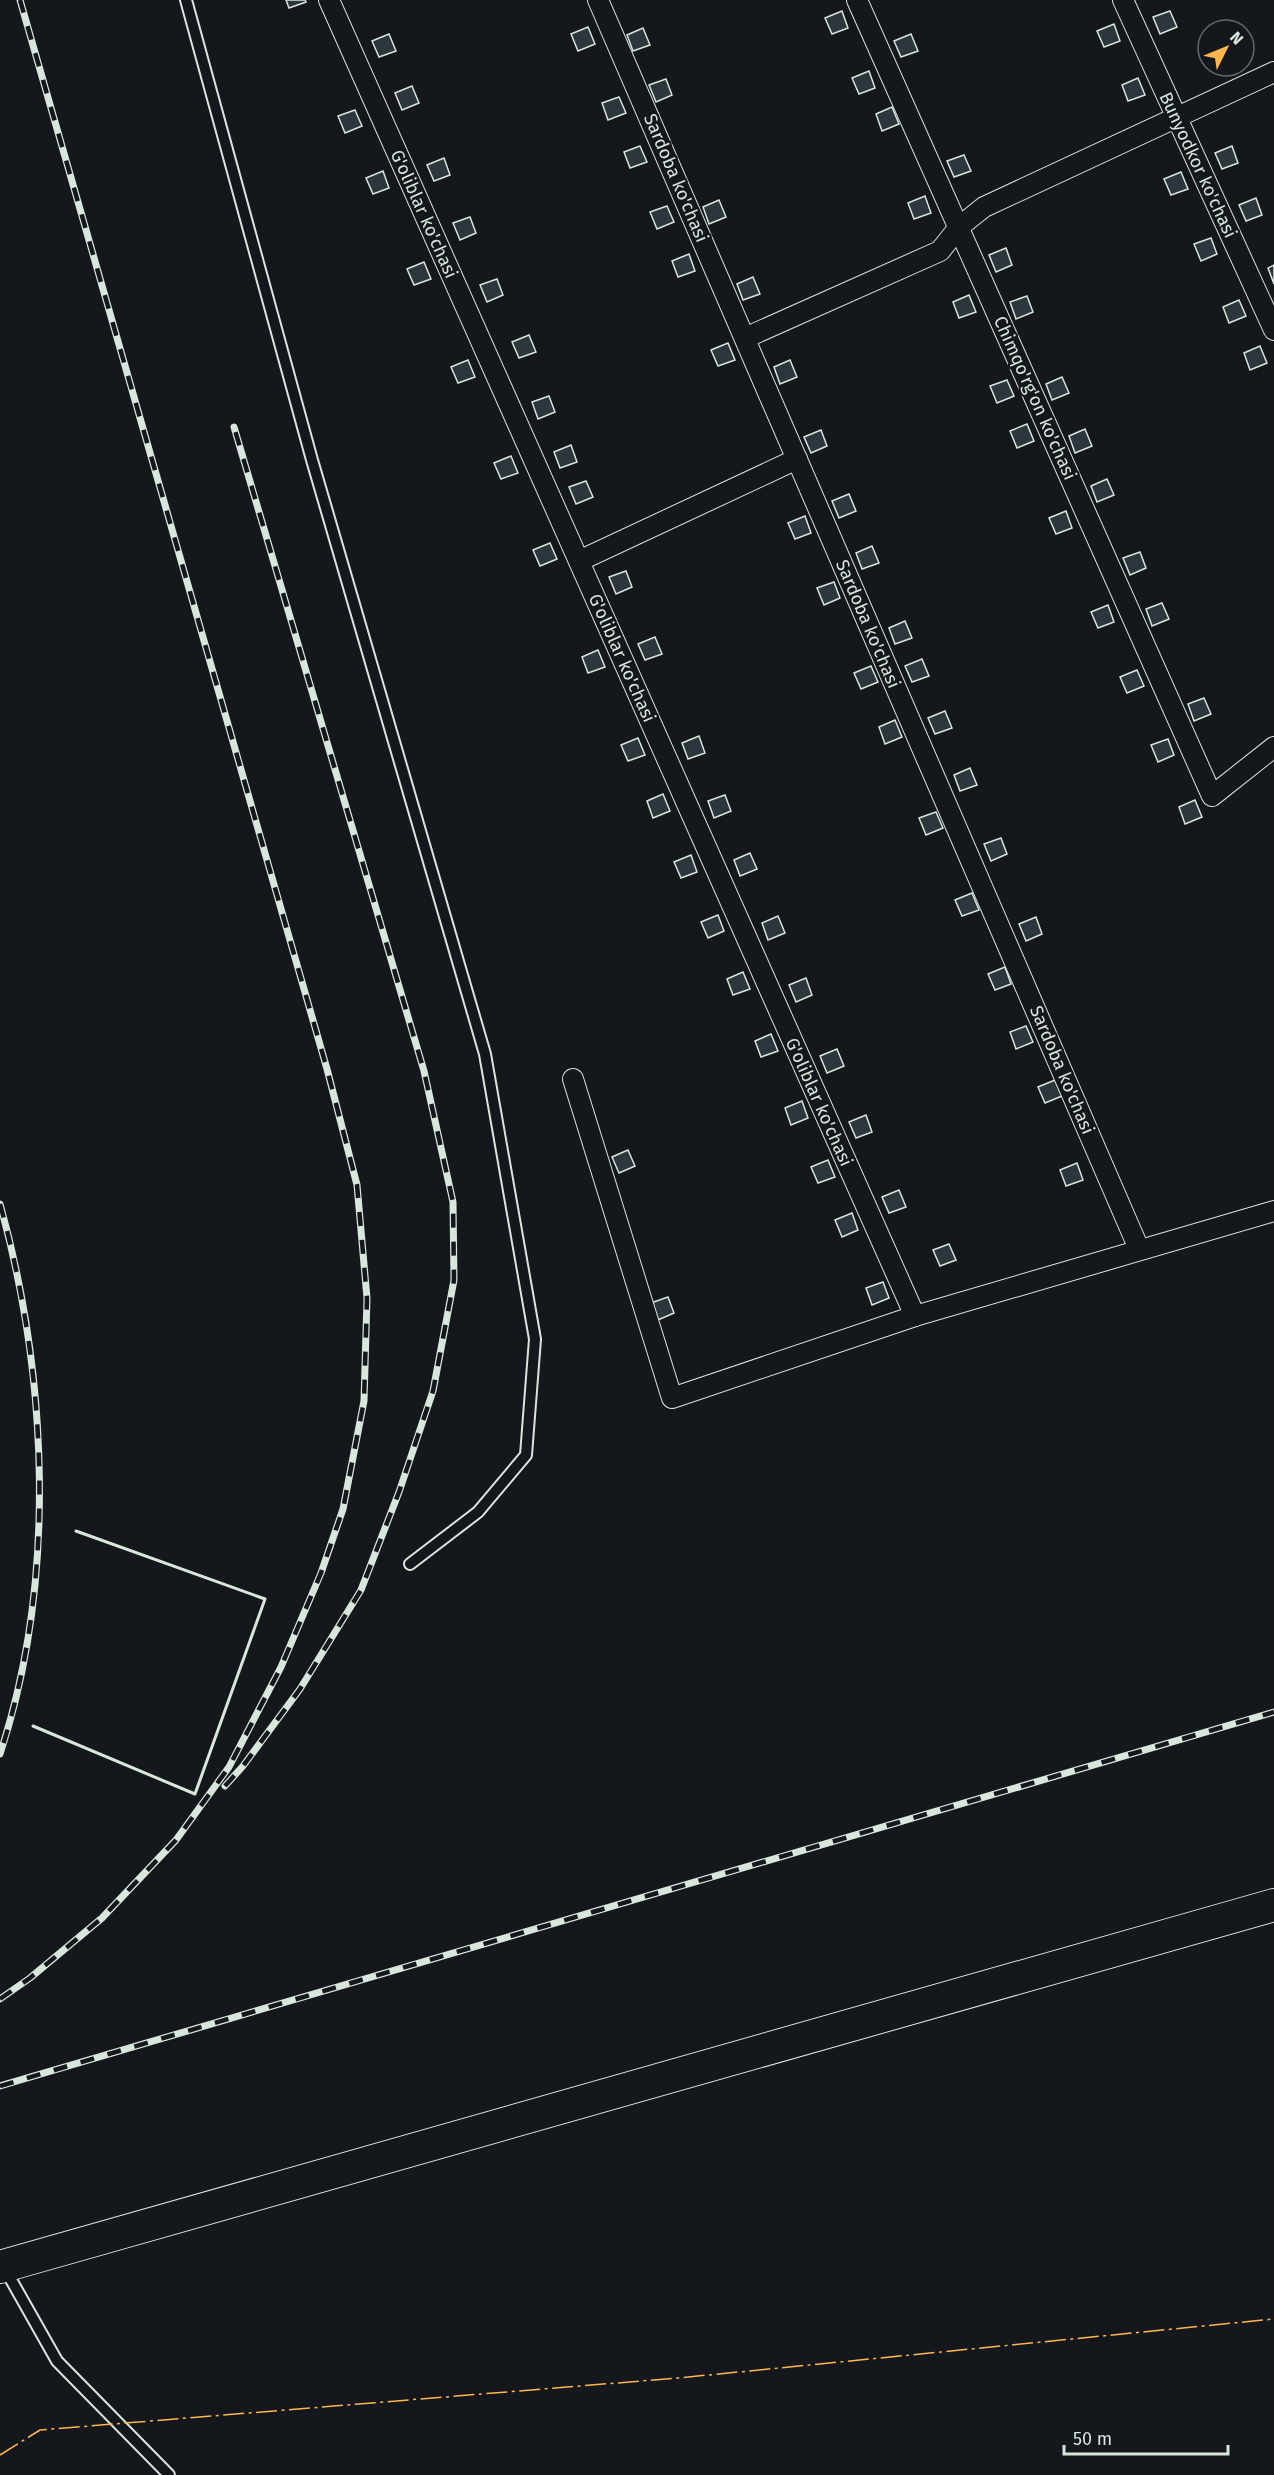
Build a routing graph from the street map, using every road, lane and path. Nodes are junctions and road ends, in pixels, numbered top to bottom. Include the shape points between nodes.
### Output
1 (186, 0) edge
2 (329, 0) edge
3 (598, 0) edge
4 (858, 0) edge
5 (1123, 0) edge
6 (1274, 72) edge
7 (1176, 116) junction
8 (959, 227) junction
9 (1274, 330) edge
10 (745, 338) junction
11 (797, 459) junction
12 (579, 561) junction
13 (1274, 747) edge
14 (573, 1078) dead end
15 (1274, 1211) edge
16 (1139, 1249) junction
17 (915, 1316) junction
18 (410, 1564) dead end
19 (1274, 1905) edge
20 (2, 2266) edge
21 (169, 2475) edge

1 - 18 lane via 312,460 485,1054 535,1339 526,1455 478,1512
2 - 12 street, G'oliblar ko'chasi
3 - 10 street, Sardoba ko'chasi
4 - 8 street, Chimqo'rg'on ko'chasi
5 - 7 street, Bunyodkor ko'chasi
6 - 7 street
7 - 8 street via 984,207
7 - 9 street, Bunyodkor ko'chasi
8 - 10 street via 940,251
8 - 13 street, Chimqo'rg'on ko'chasi via 1212,796
10 - 11 street, Sardoba ko'chasi
11 - 12 street
11 - 16 street, Sardoba ko'chasi
12 - 17 street, G'oliblar ko'chasi
14 - 17 street via 672,1398
15 - 16 street
16 - 17 street
19 - 20 main road
20 - 21 lane via 57,2361

